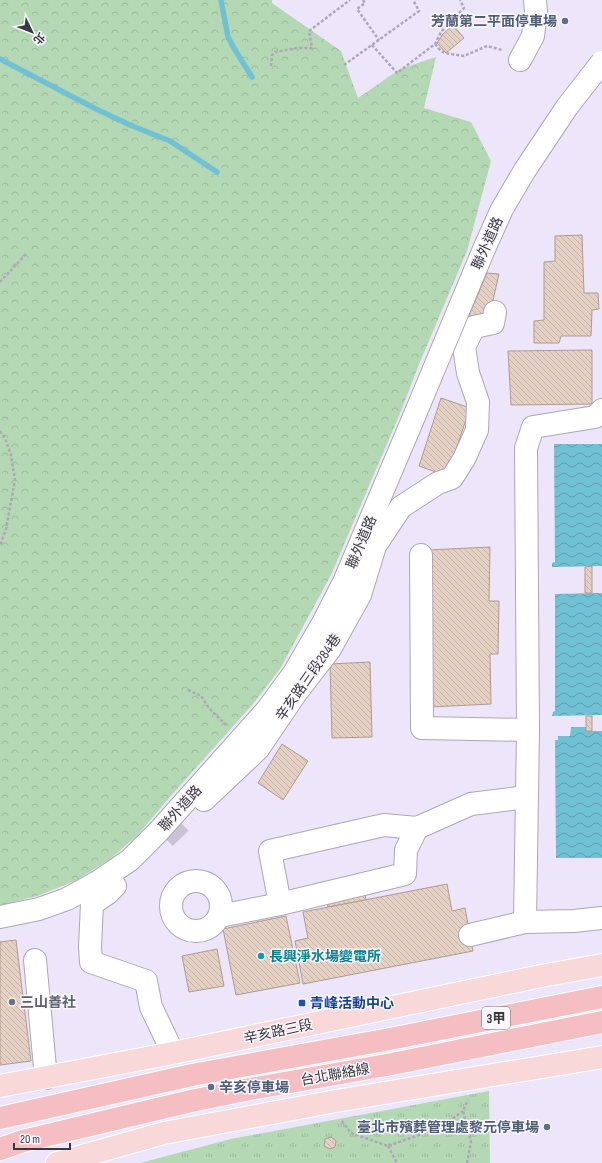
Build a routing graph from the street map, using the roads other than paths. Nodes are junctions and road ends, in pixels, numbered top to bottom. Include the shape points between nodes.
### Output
1 (535, 0) edge
2 (520, 60) road end
3 (602, 62) edge
4 (495, 312) dead end
5 (448, 328) dead end
6 (464, 347) junction
7 (433, 363) junction
8 (417, 404) junction
9 (602, 410) edge
10 (421, 555) dead end
11 (528, 730) junction
12 (527, 797) junction
13 (189, 815) tunnel mouth
14 (417, 828) junction
15 (115, 886) dead end
16 (280, 904) junction
17 (220, 916) dead end
18 (0, 917) edge
19 (602, 918) edge
20 (525, 922) junction
21 (470, 935) dead end
22 (35, 960) dead end
23 (602, 965) edge
24 (602, 997) edge
25 (602, 1022) edge
26 (173, 1053) junction
27 (602, 1057) edge
28 (46, 1078) junction
29 (0, 1086) edge
30 (0, 1118) edge
31 (0, 1149) edge
32 (57, 1163) edge

1 - 2 street via 533,36
3 - 8 street, 聯外道路, bridge via 567,107 502,209
4 - 6 street via 493,323 474,326
5 - 7 street
6 - 7 street
6 - 13 street, 辛亥路三段284巷 via 468,373 478,402 477,430 464,459 452,478 438,483 401,507 375,546 360,595 330,649 258,749
7 - 8 street
8 - 18 street, 聯外道路 via 344,582 294,673 267,710 130,860 96,884 67,898 40,908
9 - 11 street via 595,417 533,427 526,448
10 - 11 street via 422,728
11 - 12 street
12 - 14 street via 471,804
12 - 20 street
14 - 16 street via 406,850 405,874
14 - 16 street via 384,825 270,851
15 - 26 street via 92,904 91,962 146,981 151,1007
16 - 17 street
19 - 20 street
20 - 21 street
22 - 28 street
23 - 26 main road, 辛亥路三段
24 - 30 highway, 台北聯絡線 / 3甲 via 192,1075
25 - 31 highway, 台北聯絡線 / 3甲 via 392,1064 191,1100 23,1141
26 - 28 main road, 辛亥路三段
27 - 32 main road via 336,1101 164,1133
28 - 29 main road, 辛亥路三段

